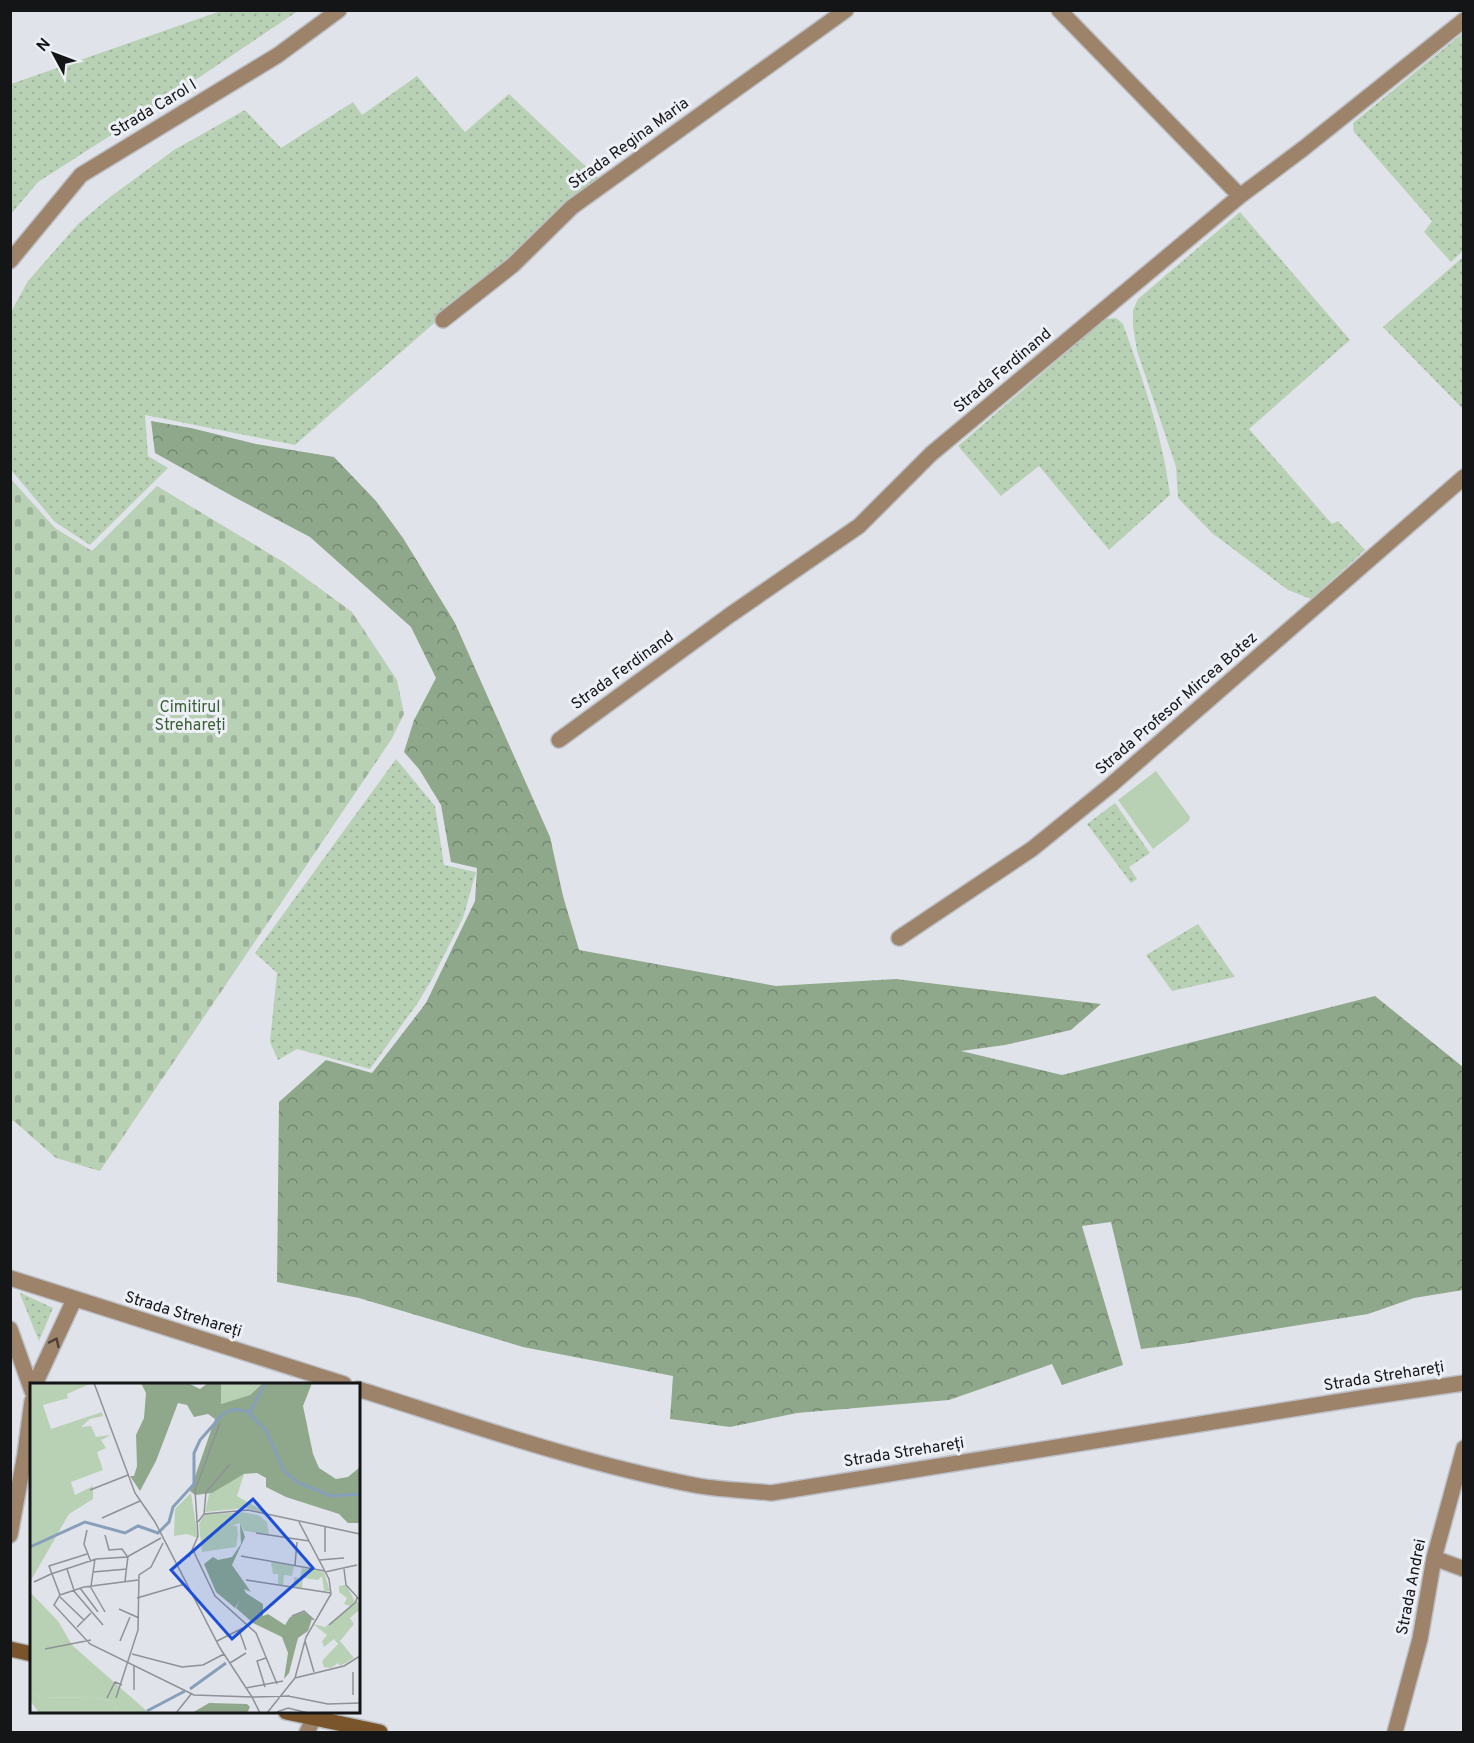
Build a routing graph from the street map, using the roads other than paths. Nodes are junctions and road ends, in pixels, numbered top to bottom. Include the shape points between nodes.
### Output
1 (339, 10) edge
2 (846, 10) edge
3 (1059, 10) edge
4 (1464, 20) edge
5 (1240, 195) junction
6 (10, 261) edge
7 (443, 320) dead end
8 (1464, 477) edge
9 (559, 740) dead end
10 (899, 938) dead end
11 (10, 1278) edge
12 (74, 1300) junction
13 (10, 1329) edge
14 (35, 1383) edge
15 (341, 1383) edge
16 (1464, 1383) edge
17 (30, 1385) edge
18 (360, 1390) edge
19 (30, 1419) edge
20 (1464, 1448) edge
21 (10, 1535) edge
22 (1434, 1558) junction
23 (1464, 1569) edge
24 (10, 1649) edge
25 (30, 1654) edge
26 (291, 1713) edge
27 (314, 1718) junction
28 (307, 1732) edge
29 (380, 1732) edge
30 (1395, 1732) edge

1 - 6 street, Strada Carol I via 278,55 81,174
2 - 7 street, Strada Regina Maria via 572,207 513,265
3 - 5 street
4 - 5 street, Strada Ferdinand
5 - 9 street, Strada Ferdinand via 931,454 859,526
8 - 10 street, Strada Profesor Mircea Botez via 1111,785 1032,849
11 - 12 street, Strada Strehareți
14 -> 12 street
12 - 15 street, Strada Strehareți
13 - 17 street
16 - 18 street, Strada Strehareți via 771,1493 696,1486 621,1468
19 - 21 street
20 - 22 street, Strada Andrei
22 - 23 street
22 - 30 street, Strada Andrei via 1420,1639
24 - 25 main road
26 - 27 main road
27 - 28 street
27 - 29 main road

